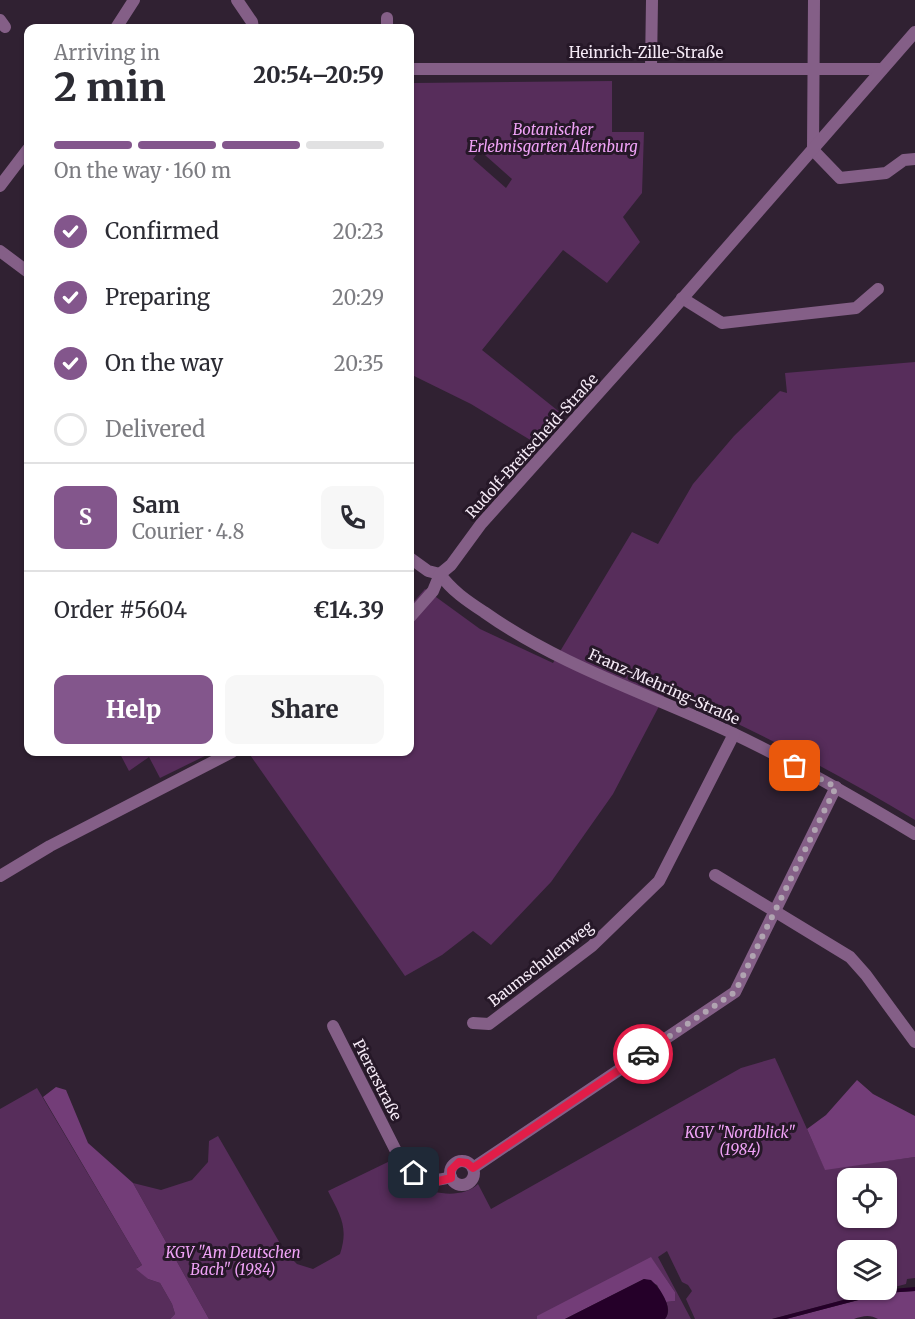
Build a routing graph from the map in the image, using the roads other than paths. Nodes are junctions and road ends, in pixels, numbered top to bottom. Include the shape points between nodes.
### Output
1 (134, 0) edge
2 (237, 0) edge
3 (652, 0) edge
4 (814, 0) edge
5 (123, 24) edge
6 (252, 24) edge
7 (915, 32) edge
8 (651, 68) junction
9 (814, 68) junction
10 (414, 69) edge
11 (882, 69) junction
12 (813, 150) junction
13 (24, 154) edge
14 (915, 159) edge
15 (0, 186) edge
16 (0, 251) edge
17 (24, 269) edge
18 (878, 289) dead end
19 (682, 298) junction
20 (414, 561) edge
21 (440, 574) junction
22 (414, 612) edge
23 (734, 734) junction
24 (224, 756) edge
25 (836, 787) junction
26 (915, 834) edge
27 (715, 875) dead end
28 (0, 876) edge
29 (776, 912) junction
30 (473, 1023) dead end
31 (333, 1026) dead end
32 (915, 1042) edge

1 - 5 street
2 - 6 street
3 - 8 street
4 - 9 street
7 - 11 street, Rudolf-Breitscheid-Straße
8 - 9 street, Heinrich-Zille-Straße
8 - 10 street, Heinrich-Zille-Straße
9 - 11 street, Heinrich-Zille-Straße
9 - 12 street
11 - 12 street, Rudolf-Breitscheid-Straße
12 - 14 street via 840,178 886,173 904,160
12 - 19 street, Rudolf-Breitscheid-Straße
13 - 15 street
16 - 17 street
18 - 19 street via 856,308 722,324
19 - 21 street, Rudolf-Breitscheid-Straße
20 - 21 street, Franz-Mehring-Straße
21 - 22 street, Rudolf-Breitscheid-Straße via 433,591
21 - 23 street, Franz-Mehring-Straße via 471,604 543,650
23 - 25 street, Franz-Mehring-Straße
23 - 30 street, Baumschulenweg via 659,881 592,946 489,1024
24 - 28 street
25 - 26 street, Franz-Mehring-Straße
25 - 29 street, Piererstraße
27 - 29 street
29 - 31 street, Piererstraße via 735,992 473,1168 473,1176 466,1184 451,1178 435,1182 424,1179 398,1155
29 - 32 street via 849,957

